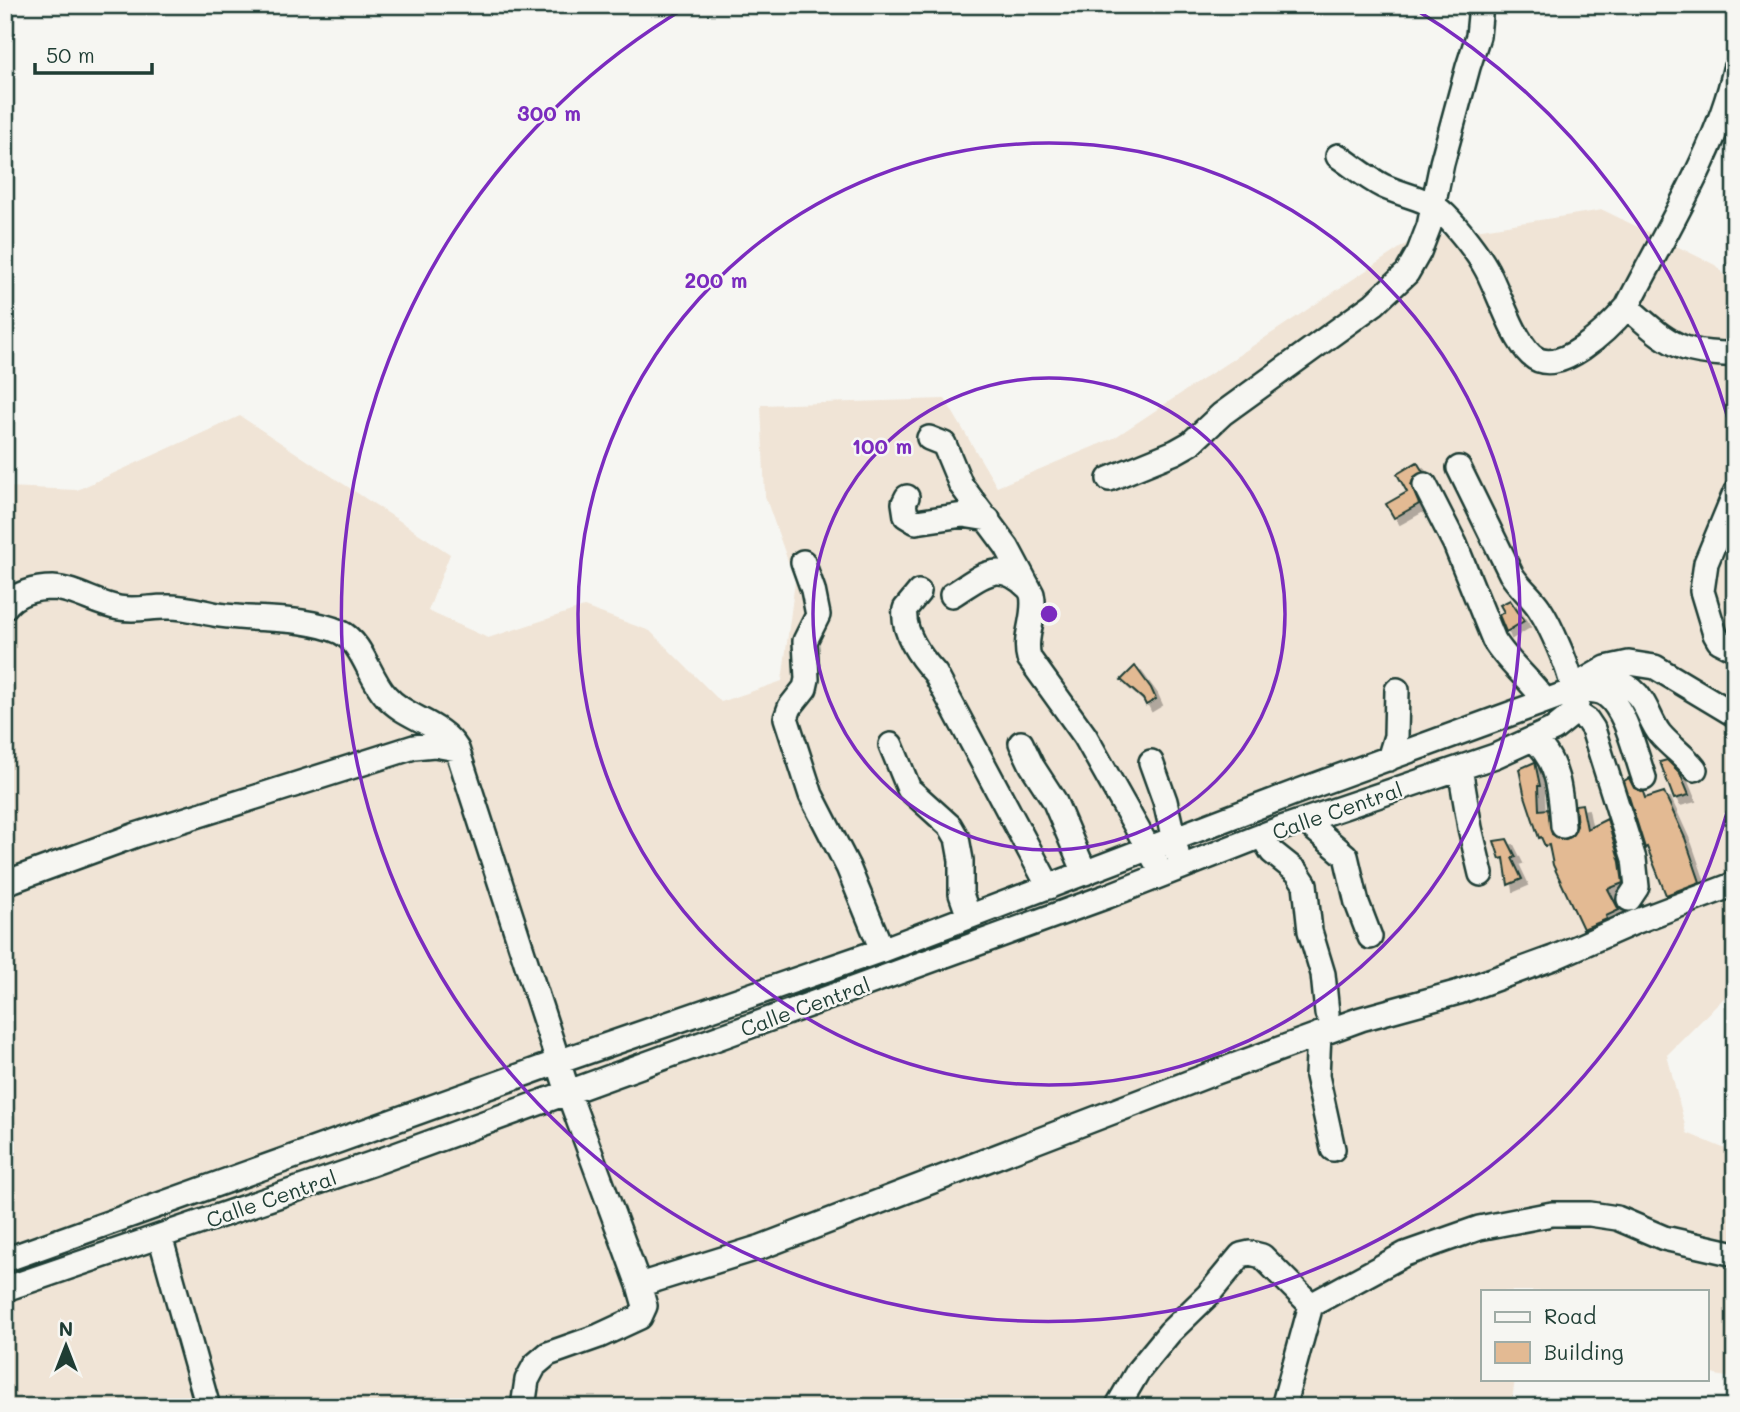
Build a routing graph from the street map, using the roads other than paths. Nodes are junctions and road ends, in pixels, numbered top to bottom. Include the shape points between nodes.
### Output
1 (1481, 5) edge
2 (1734, 77) edge
3 (1338, 156) dead end
4 (1432, 204) junction
5 (1627, 307) junction
6 (1735, 355) edge
7 (929, 438) dead end
8 (1459, 468) dead end
9 (1109, 479) dead end
10 (1425, 485) dead end
11 (1735, 493) edge
12 (907, 497) dead end
13 (988, 519) junction
14 (803, 562) dead end
15 (1028, 588) junction
16 (919, 592) dead end
17 (952, 595) dead end
18 (5, 607) edge
19 (1735, 649) edge
20 (1397, 690) dead end
21 (1578, 693) junction
22 (1545, 701) junction
23 (1735, 715) edge
24 (1532, 739) junction
25 (1021, 743) dead end
26 (891, 746) dead end
27 (457, 749) junction
28 (1389, 759) junction
29 (1151, 762) dead end
30 (1460, 768) junction
31 (1695, 769) dead end
32 (1644, 778) dead end
33 (1305, 821) junction
34 (1563, 826) dead end
35 (1262, 836) junction
36 (1173, 840) junction
37 (1150, 848) junction
38 (1172, 871) junction
39 (1085, 873) junction
40 (1482, 874) dead end
41 (5, 883) edge
42 (1735, 884) edge
43 (1049, 887) junction
44 (1629, 898) dead end
45 (969, 917) junction
46 (1370, 937) dead end
47 (882, 950) junction
48 (1323, 1024) junction
49 (558, 1062) junction
50 (569, 1092) junction
51 (1333, 1149) dead end
52 (160, 1236) junction
53 (1735, 1254) edge
54 (5, 1260) edge
55 (639, 1285) junction
56 (5, 1289) edge
57 (1311, 1305) junction
58 (208, 1407) edge
59 (523, 1407) edge
60 (1117, 1407) edge
61 (1283, 1407) edge

1 - 4 street via 1478,36
2 - 5 street via 1704,154
3 - 4 street via 1382,185
4 - 5 street via 1447,216 1486,268 1514,329 1538,360 1553,363 1568,358
4 - 9 street via 1419,252 1390,291 1222,414 1191,443
5 - 6 street via 1683,348
7 - 13 street via 944,444 961,485
8 - 21 street via 1510,574 1545,620
10 - 22 street via 1494,640
11 - 19 street via 1706,563 1702,591 1715,634
12 - 13 street via 906,516 916,522 963,515
13 - 15 street
14 - 47 street via 818,615 805,641 806,683 786,718 811,795 848,867
15 - 17 street via 1012,574 993,571
15 - 37 street via 1034,603 1029,658 1084,736
16 - 43 street via 905,609 905,626 935,673
18 - 27 street via 24,593 54,588 116,608 183,608 322,626 349,638 386,697 443,732
20 - 28 street via 1396,736
21 - 22 street, Calle Central
21 - 23 street, Calle Central via 1606,667 1629,663 1655,667
21 - 24 street, Calle Central via 1554,729
21 - 31 street via 1608,678 1633,690 1661,735
21 - 32 street via 1600,692 1617,707
21 - 44 street via 1630,843 1637,887
22 - 28 street, Calle Central
24 - 30 street, Calle Central
24 - 34 street via 1544,748 1555,772
25 - 39 street via 1054,800
26 - 45 street via 909,789 957,838 961,894
27 - 41 street via 414,747 136,835
27 - 49 street
28 - 36 street, Calle Central
29 - 36 street
30 - 33 street, Calle Central
30 - 40 street
33 - 35 street, Calle Central
33 - 46 street via 1346,856
35 - 38 street, Calle Central
35 - 48 street via 1305,884 1310,931 1323,974
36 - 37 street, Calle Central
36 - 38 street
37 - 38 street
37 - 39 street, Calle Central
38 - 50 street, Calle Central
39 - 43 street, Calle Central
42 - 48 street via 1459,992 1361,1019
43 - 45 street, Calle Central
45 - 47 street, Calle Central
47 - 49 street, Calle Central
48 - 51 street via 1317,1076
48 - 55 street via 761,1247
49 - 50 street
49 - 54 street, Calle Central
50 - 52 street, Calle Central
50 - 55 street
52 - 56 street, Calle Central
52 - 58 street
53 - 57 street via 1664,1238 1617,1218 1552,1214 1479,1228 1405,1254
55 - 59 street via 645,1306 640,1317 548,1354 527,1380
57 - 60 street via 1262,1256 1241,1255 1170,1332
57 - 61 street

